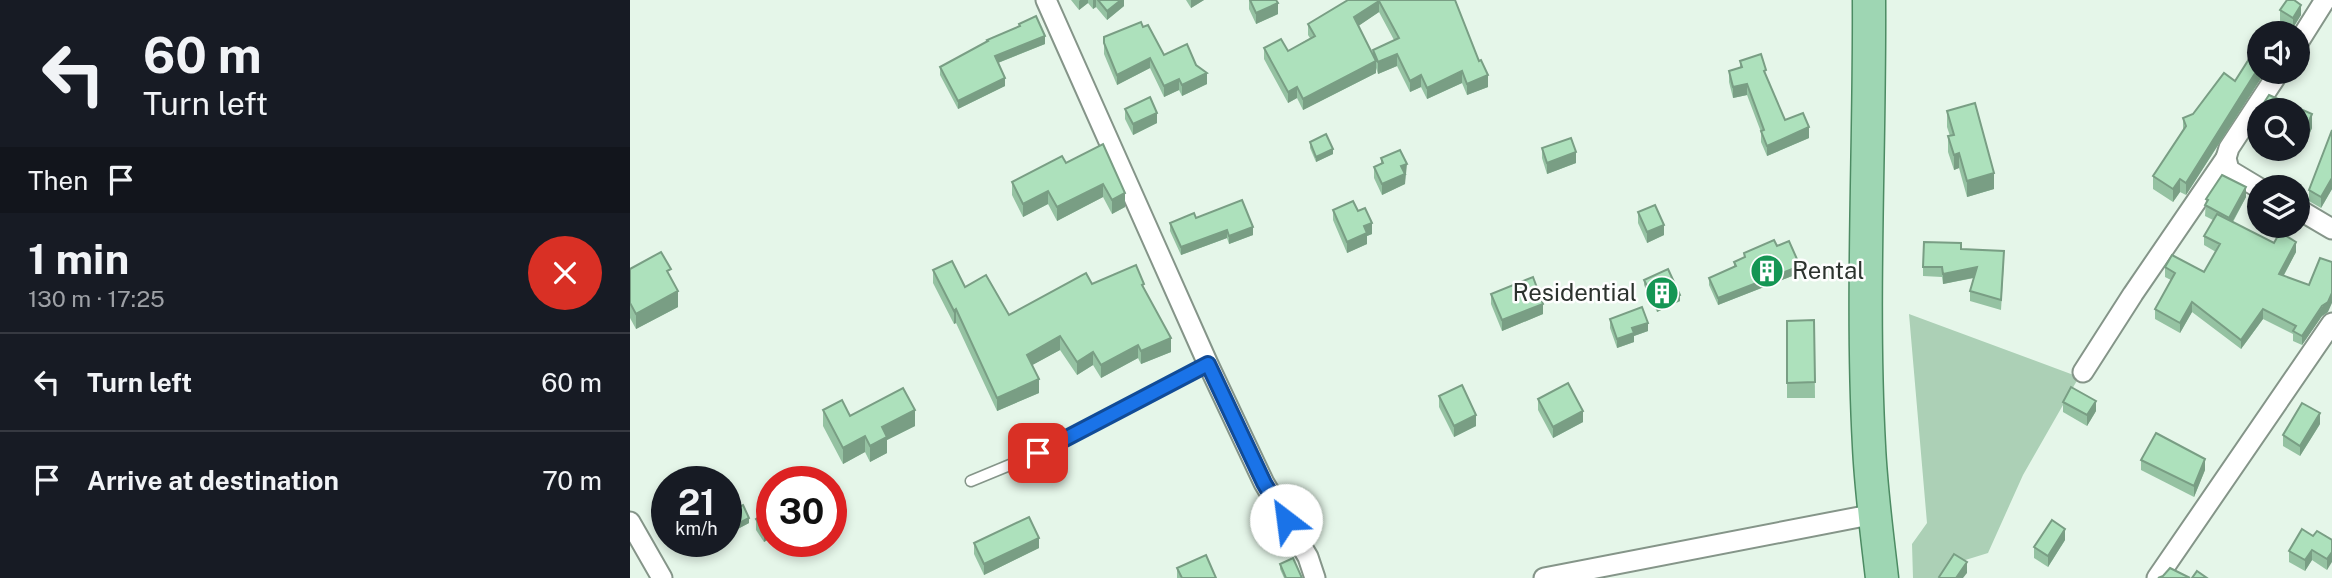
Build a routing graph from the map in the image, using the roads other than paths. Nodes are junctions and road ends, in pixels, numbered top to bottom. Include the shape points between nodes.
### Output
1 (1046, 0) edge
2 (1869, 0) edge
3 (2325, 0) edge
4 (2310, 24) edge
5 (2271, 84) edge
6 (2226, 158) junction
7 (2247, 181) edge
8 (2310, 216) edge
9 (2332, 229) edge
10 (2332, 323) edge
11 (1208, 364) junction
12 (2083, 372) dead end
13 (971, 481) dead end
14 (1875, 514) junction
15 (630, 522) edge
16 (662, 578) edge
17 (1315, 578) edge
18 (1544, 578) edge
19 (1882, 578) edge
20 (2157, 578) edge

1 - 11 street
2 - 14 main road via 1866,337
3 - 4 street
5 - 6 street
6 - 7 street via 2230,170
6 - 12 street
8 - 9 street
10 - 20 street
11 - 13 lane via 1038,453
11 - 17 street
14 - 18 street
14 - 19 main road
15 - 16 street

